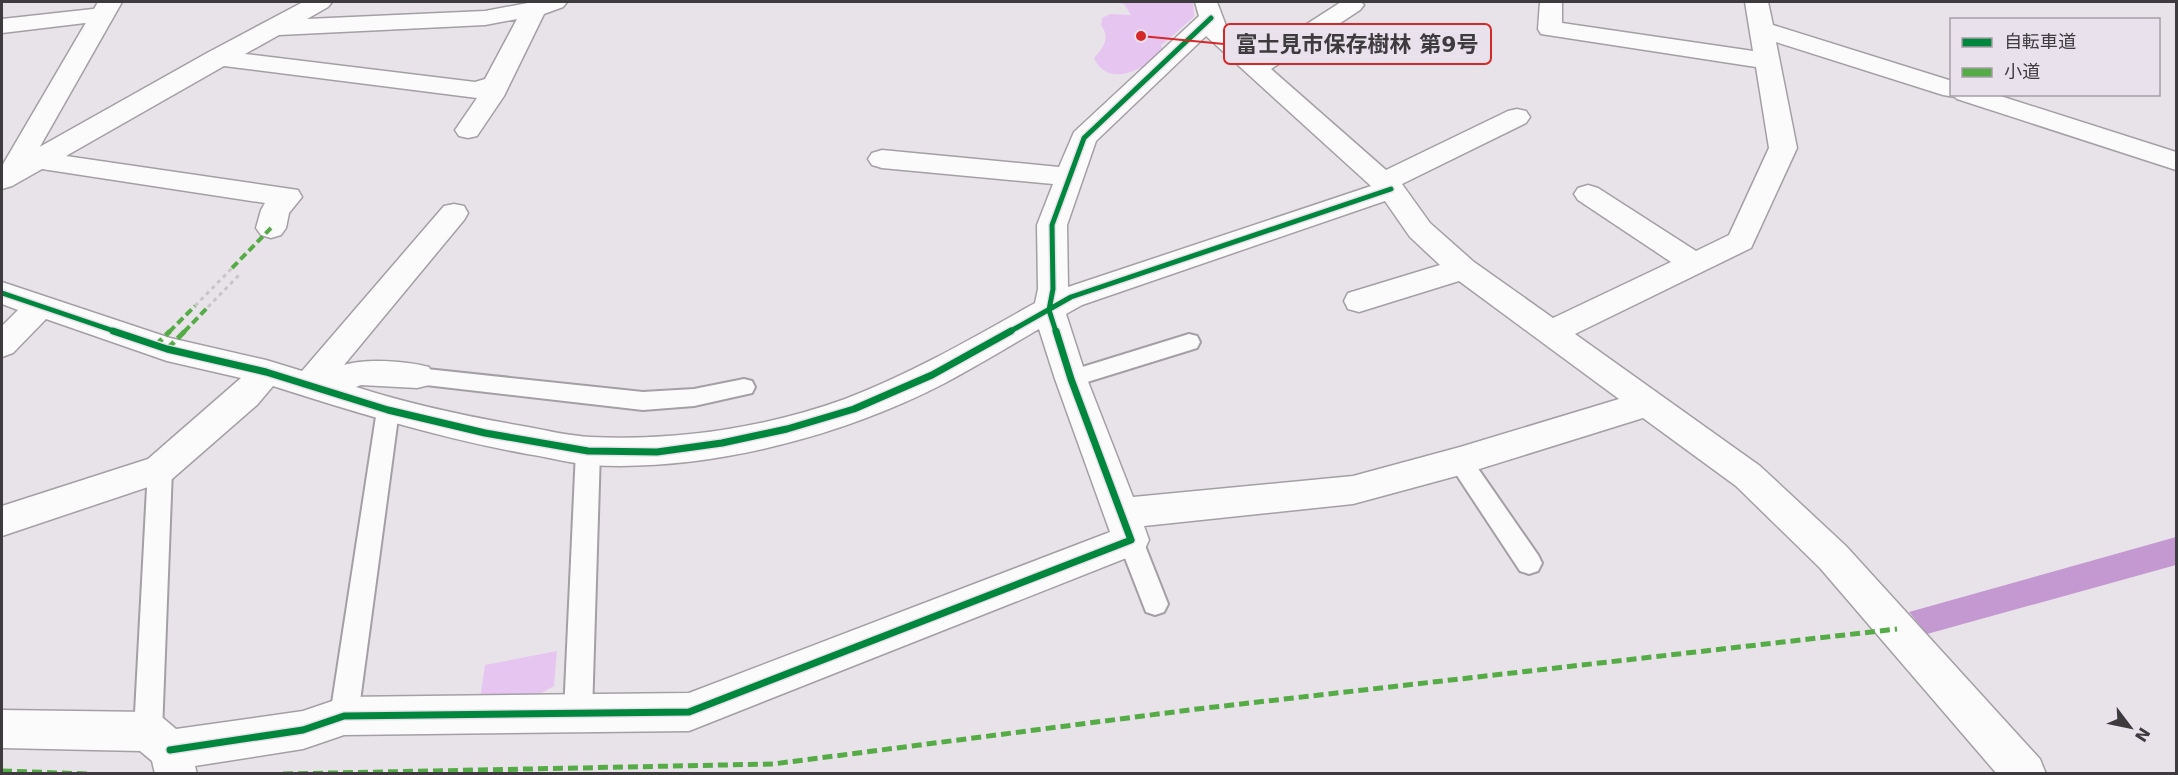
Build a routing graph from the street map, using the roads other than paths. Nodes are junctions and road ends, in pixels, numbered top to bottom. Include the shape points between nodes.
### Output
1 (320, 2) edge
2 (1551, 2) edge
3 (1757, 2) edge
4 (545, 5) edge
5 (1352, 5) dead end
6 (106, 8) edge
7 (1208, 10) edge
8 (2, 26) edge
9 (270, 29) junction
10 (1763, 30) junction
11 (216, 58) junction
12 (1768, 61) junction
13 (1255, 68) junction
14 (495, 84) junction
15 (1950, 89) edge
16 (1972, 96) edge
17 (1516, 117) dead end
18 (468, 130) dead end
19 (882, 159) dead end
20 (37, 160) junction
21 (2176, 161) edge
22 (6, 177) edge
23 (1069, 177) junction
24 (1388, 185) junction
25 (1588, 195) dead end
26 (454, 213) dead end
27 (271, 228) dead end
28 (1693, 263) junction
29 (1463, 269) junction
30 (2, 293) edge
31 (1359, 301) dead end
32 (40, 306) junction
33 (1049, 310) junction
34 (1552, 332) junction
35 (1189, 342) dead end
36 (2, 345) edge
37 (266, 372) junction
38 (417, 376) joint
39 (1071, 379) junction
40 (314, 387) junction
41 (744, 387) dead end
42 (1649, 403) junction
43 (388, 410) junction
44 (588, 451) junction
45 (1460, 461) junction
46 (160, 469) junction
47 (2, 521) edge
48 (1126, 526) junction
49 (1529, 563) dead end
50 (1155, 604) dead end
51 (578, 713) junction
52 (344, 716) junction
53 (2, 729) edge
54 (165, 752) edge
55 (2025, 774) edge

1 - 9 street
2 - 12 street via 1550,29
3 - 10 street
4 - 9 street via 485,18
4 - 14 street
5 - 13 street
6 - 8 street
6 - 22 street
7 - 13 street via 1217,34
7 - 23 street via 1084,138
9 - 11 street
10 - 12 street
10 - 15 street
11 - 14 street via 477,90
11 - 20 street
12 - 28 street via 1783,148 1741,241
13 - 24 street
14 - 18 street
16 - 21 street
17 - 24 street
19 - 23 street
20 - 22 street
20 - 27 street via 288,197 275,210
23 - 33 street via 1052,225 1053,288
24 - 29 street via 1420,230
24 - 33 street via 1071,297
25 - 28 street
26 - 40 street
28 - 34 street
29 - 31 street
29 - 34 street
30 - 32 street
32 - 36 street
32 - 37 street via 180,354
33 - 39 street
33 - 44 street via 932,375 854,409 722,443 657,452
34 - 42 street
35 - 39 lane
37 - 40 street
37 - 46 street via 245,396
38 - 40 street via 358,373
38 - 41 lane via 643,401 712,396
39 - 48 street
40 - 43 street
42 - 45 street
42 - 55 street via 1748,476 1833,557
43 - 44 street via 485,433
43 - 52 lane
44 - 51 lane
45 - 48 street via 1353,490
45 - 49 lane
46 - 47 street
46 - 54 lane
48 - 50 lane
48 - 51 street via 689,712
51 - 52 street
52 - 54 street via 303,730
53 - 54 street

